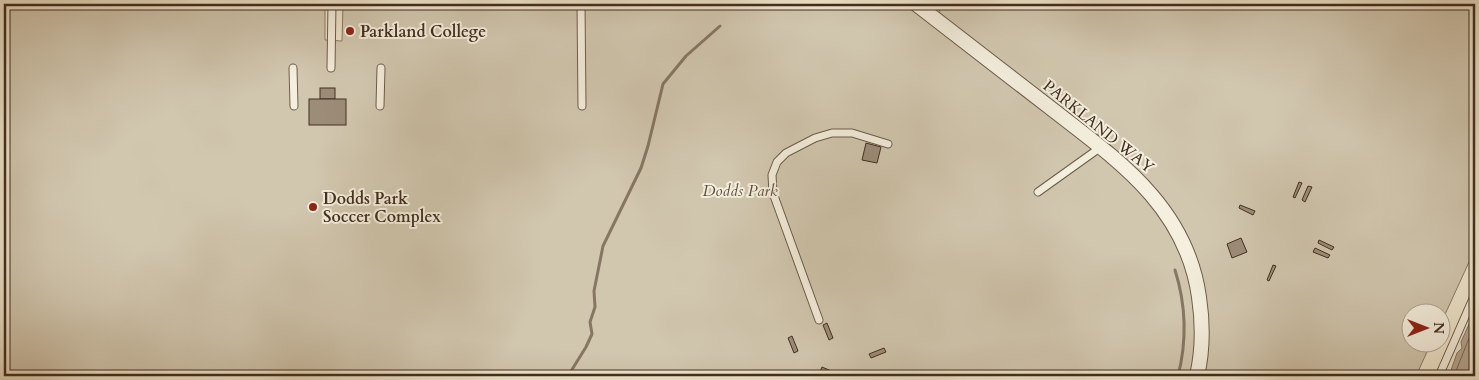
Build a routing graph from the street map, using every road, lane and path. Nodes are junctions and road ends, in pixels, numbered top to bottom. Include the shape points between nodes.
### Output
1 (332, 4) edge
2 (582, 4) edge
3 (916, 4) edge
4 (293, 68) dead end
5 (332, 68) dead end
6 (381, 68) dead end
7 (294, 106) dead end
8 (380, 106) dead end
9 (582, 106) dead end
10 (888, 144) dead end
11 (1101, 147) junction
12 (1038, 192) dead end
13 (1475, 294) edge
14 (819, 320) dead end
15 (1197, 376) edge
16 (1439, 376) edge

1 - 5 lane
2 - 9 lane
3 - 11 street, PARKLAND WAY
4 - 7 lane
6 - 8 lane
10 - 14 lane via 852,133 832,133 786,152 777,162 772,175 773,193
11 - 12 lane
11 - 15 street, PARKLAND WAY via 1151,192 1184,243 1196,280 1202,317 1201,360
13 - 16 lane

